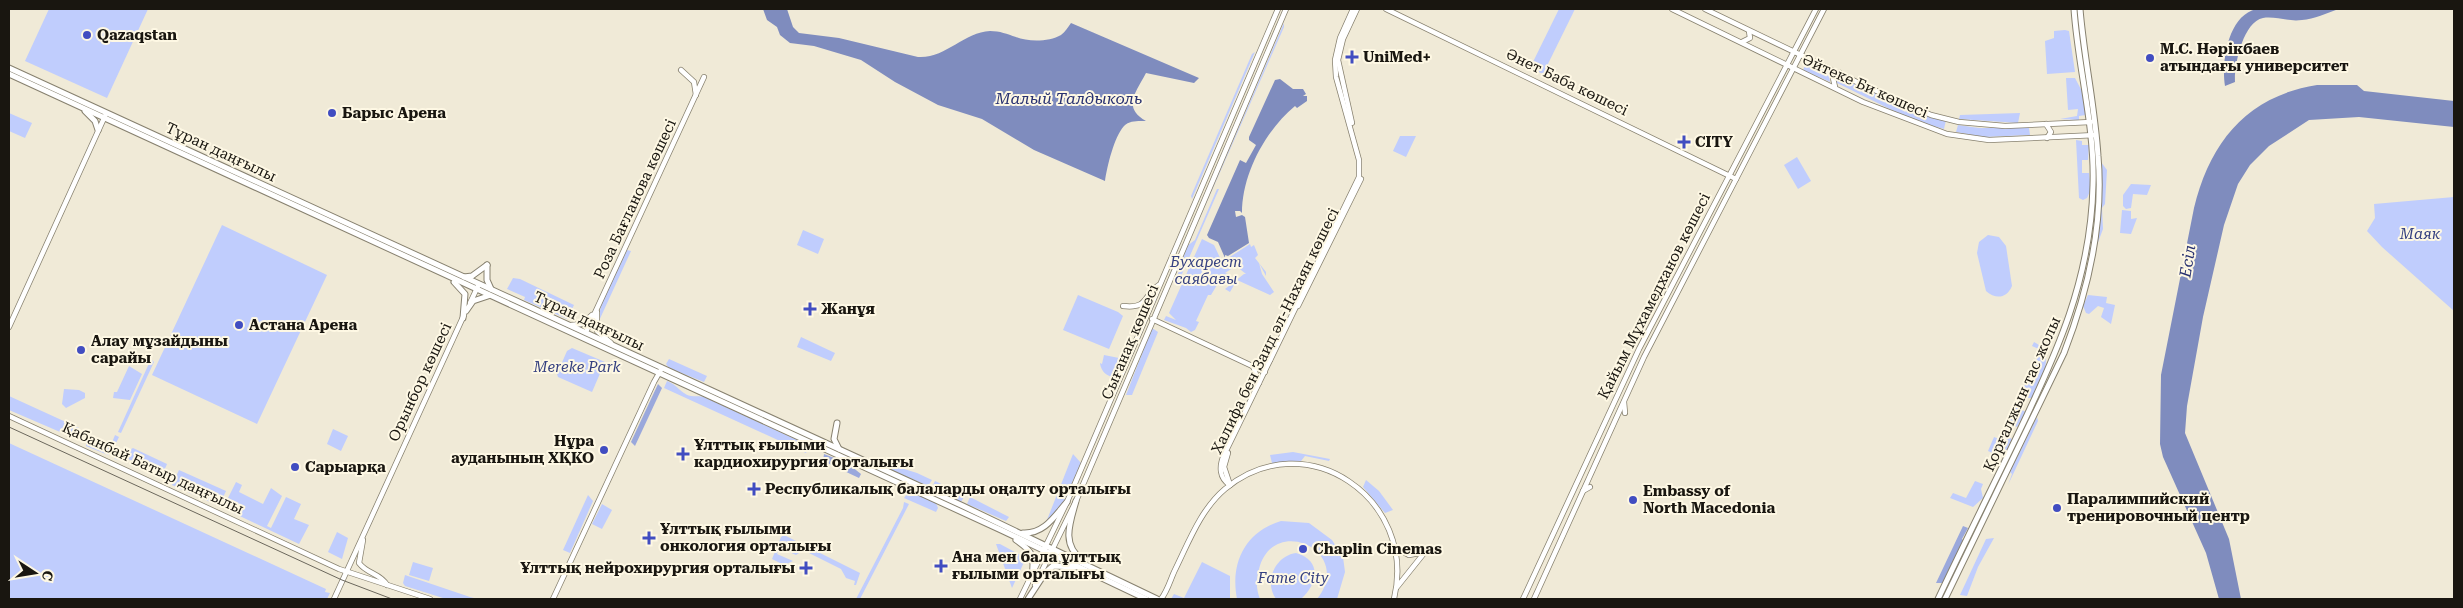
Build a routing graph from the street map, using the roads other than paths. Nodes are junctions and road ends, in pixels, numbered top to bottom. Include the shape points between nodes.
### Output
1 (1278, 9) edge
2 (1286, 9) edge
3 (1353, 9) edge
4 (1357, 9) edge
5 (1386, 9) edge
6 (1672, 9) edge
7 (1705, 9) edge
8 (1816, 9) edge
9 (1824, 9) edge
10 (2074, 9) edge
11 (2080, 9) edge
12 (1749, 31) junction
13 (1742, 42) junction
14 (1794, 52) junction
15 (1801, 55) junction
16 (1787, 65) junction
17 (9, 68) edge
18 (1794, 68) junction
19 (681, 70) dead end
20 (1840, 73) junction
21 (9, 74) edge
22 (704, 78) dead end
23 (1835, 87) junction
24 (696, 98) junction
25 (83, 108) junction
26 (105, 115) junction
27 (2092, 122) junction
28 (2046, 124) junction
29 (98, 130) junction
30 (2093, 135) junction
31 (2047, 138) junction
32 (1729, 175) junction
33 (1736, 178) junction
34 (463, 277) junction
35 (450, 278) junction
36 (478, 284) junction
37 (1160, 284) junction
38 (476, 290) junction
39 (491, 290) junction
40 (489, 296) junction
41 (1124, 306) dead end
42 (598, 308) junction
43 (466, 311) junction
44 (1146, 317) junction
45 (463, 318) junction
46 (1153, 320) junction
47 (565, 324) junction
48 (9, 326) edge
49 (587, 330) dead end
50 (615, 346) junction
51 (1270, 360) junction
52 (1254, 366) junction
53 (658, 370) junction
54 (1265, 372) junction
55 (1259, 383) junction
56 (1624, 401) junction
57 (2035, 406) junction
58 (1625, 413) dead end
59 (9, 416) edge
60 (837, 423) dead end
61 (839, 450) junction
62 (1230, 485) junction
63 (1590, 487) dead end
64 (1582, 491) junction
65 (1076, 501) junction
66 (1067, 502) junction
67 (1976, 522) junction
68 (1981, 526) junction
69 (365, 531) junction
70 (1018, 532) junction
71 (1010, 534) junction
72 (1045, 547) junction
73 (1396, 548) junction
74 (1052, 551) junction
75 (1082, 568) junction
76 (1095, 569) junction
77 (347, 571) junction
78 (1032, 576) junction
79 (387, 585) junction
80 (1397, 587) junction
81 (556, 592) junction
82 (334, 599) edge
83 (430, 599) edge
84 (549, 599) edge
85 (554, 599) edge
86 (1020, 599) edge
87 (1028, 599) edge
88 (1146, 599) edge
89 (1161, 599) edge
90 (1394, 599) edge
91 (1523, 599) edge
92 (1534, 599) edge
93 (1938, 599) edge
94 (1945, 599) edge

1 - 37 street, Сығанақ көшесі
2 - 46 street, Сығанақ көшесі
3 - 51 street, Халифа бен Заид әл-Нахаян көшесі via 1334,60 1359,160 1359,177
4 - 62 street, Халифа бен Заид әл-Нахаян көшесі via 1342,39 1338,60 1362,162 1362,178 1227,455 1224,468
5 - 32 street, Әнет Баба көшесі
6 - 13 street, Әйтеке Би көшесі
7 - 12 street, Әйтеке Би көшесі
8 - 14 street, Қайым Мұхамедханов көшесі
9 - 15 street, Қайым Мұхамедханов көшесі
10 - 27 main road, Қорғалжын тас жолы
11 - 27 main road, Қорғалжын тас жолы
12 - 13 street via 1750,38
12 - 14 street, Әйтеке Би көшесі
13 - 16 street, Әйтеке Би көшесі
14 - 15 street, Әйтеке Би көшесі
14 - 16 street, Қайым Мұхамедханов көшесі
15 - 18 street, Қайым Мұхамедханов көшесі
15 - 20 street, Әйтеке Би көшесі
16 - 18 street, Әйтеке Би көшесі
16 - 32 street, Қайым Мұхамедханов көшесі
17 - 26 main road, Тұран даңғылы
18 - 23 street, Әйтеке Би көшесі
18 - 33 street, Қайым Мұхамедханов көшесі
19 - 24 street via 694,82
20 - 23 street via 1833,78
20 - 28 street, Әйтеке Би көшесі via 1900,102 1948,119 2005,126
21 - 25 main road, Тұран даңғылы
22 - 24 street, Роза Бағланова көшесі
23 - 31 street, Әйтеке Би көшесі via 1874,107 1947,134 1986,139
24 - 42 street, Роза Бағланова көшесі
25 - 26 main road, Тұран даңғылы
25 - 29 main road via 95,121
26 - 29 street
26 - 34 main road, Тұран даңғылы
26 - 35 main road, Тұран даңғылы
27 - 28 street, Әйтеке Би көшесі
27 - 30 main road, Қорғалжын тас жолы
28 - 31 street via 2051,132
29 - 48 street
30 - 31 street, Әйтеке Би көшесі
30 - 57 main road, Қорғалжын тас жолы via 2099,185 2091,266 2069,340
32 - 33 street, Әнет Баба көшесі
32 - 91 street, Қайым Мұхамедханов көшесі via 1639,349
33 - 56 street, Қайым Мұхамедханов көшесі
34 - 36 main road, Тұран даңғылы
34 - 39 main road via 472,276 487,264
35 - 38 main road, Тұран даңғылы
35 - 45 main road via 465,294
36 - 38 street, Орынбор көшесі
36 - 39 main road, Тұран даңғылы
37 - 41 street via 1152,289 1144,303 1137,307
37 - 44 street, Сығанақ көшесі
38 - 40 main road, Тұран даңғылы
38 - 43 street, Орынбор көшесі
39 - 47 main road, Тұран даңғылы
40 - 43 main road via 473,301
40 - 53 main road, Тұран даңғылы
42 - 47 street via 582,324
42 - 49 street, Роза Бағланова көшесі
42 - 50 street via 597,331
43 - 45 street, Орынбор көшесі
44 - 46 street
44 - 66 street, Сығанақ көшесі
45 - 69 street, Орынбор көшесі
46 - 52 street
46 - 65 street, Сығанақ көшесі
47 - 50 main road, Тұран даңғылы
50 - 53 main road, Тұран даңғылы
51 - 52 street
51 - 54 street, Халифа бен Заид әл-Нахаян көшесі
52 - 54 street
52 - 55 street
53 - 61 main road, Тұран даңғылы
53 - 71 main road, Тұран даңғылы
53 - 81 street
54 - 55 street, Халифа бен Заид әл-Нахаян көшесі
55 - 62 street, Халифа бен Заид әл-Нахаян көшесі via 1222,460 1222,474
56 - 58 street
56 - 64 street, Қайым Мұхамедханов көшесі
57 - 67 main road, Қорғалжын тас жолы
57 - 68 main road, Қорғалжын тас жолы
59 - 77 street, Қабанбай Батыр даңғылы
60 - 61 main road via 834,439
61 - 70 main road, Тұран даңғылы
62 - 73 street via 1252,472 1278,465 1311,466 1333,473 1359,488 1371,500 1388,526
62 - 89 street via 1203,515
63 - 64 street
64 - 92 street, Қайым Мұхамедханов көшесі
65 - 74 street, Сығанақ көшесі
65 - 76 main road via 1068,542 1074,553
66 - 70 main road via 1044,528 1037,532
66 - 72 street, Сығанақ көшесі
67 - 68 main road
67 - 93 main road, Қорғалжын тас жолы
68 - 94 main road, Қорғалжын тас жолы
69 - 77 street, Орынбор көшесі
69 - 79 street via 359,564 364,570 382,578
70 - 72 main road, Тұран даңғылы
71 - 72 main road, Тұран даңғылы
71 - 78 main road via 1031,553
72 - 74 main road, Тұран даңғылы
72 - 78 street, Сығанақ көшесі
73 - 80 street
73 - 80 street via 1409,554 1425,552
74 - 75 main road, Тұран даңғылы
74 - 76 main road, Тұран даңғылы
74 - 87 street, Сығанақ көшесі
75 - 87 main road via 1053,566
75 - 88 main road, Тұран даңғылы
76 - 89 main road, Тұран даңғылы
77 - 79 street, Қабанбай Батыр даңғылы
77 - 82 street, Орынбор көшесі
78 - 86 street, Сығанақ көшесі
79 - 83 street, Қабанбай Батыр даңғылы
80 - 90 street
81 - 84 street
81 - 85 street

